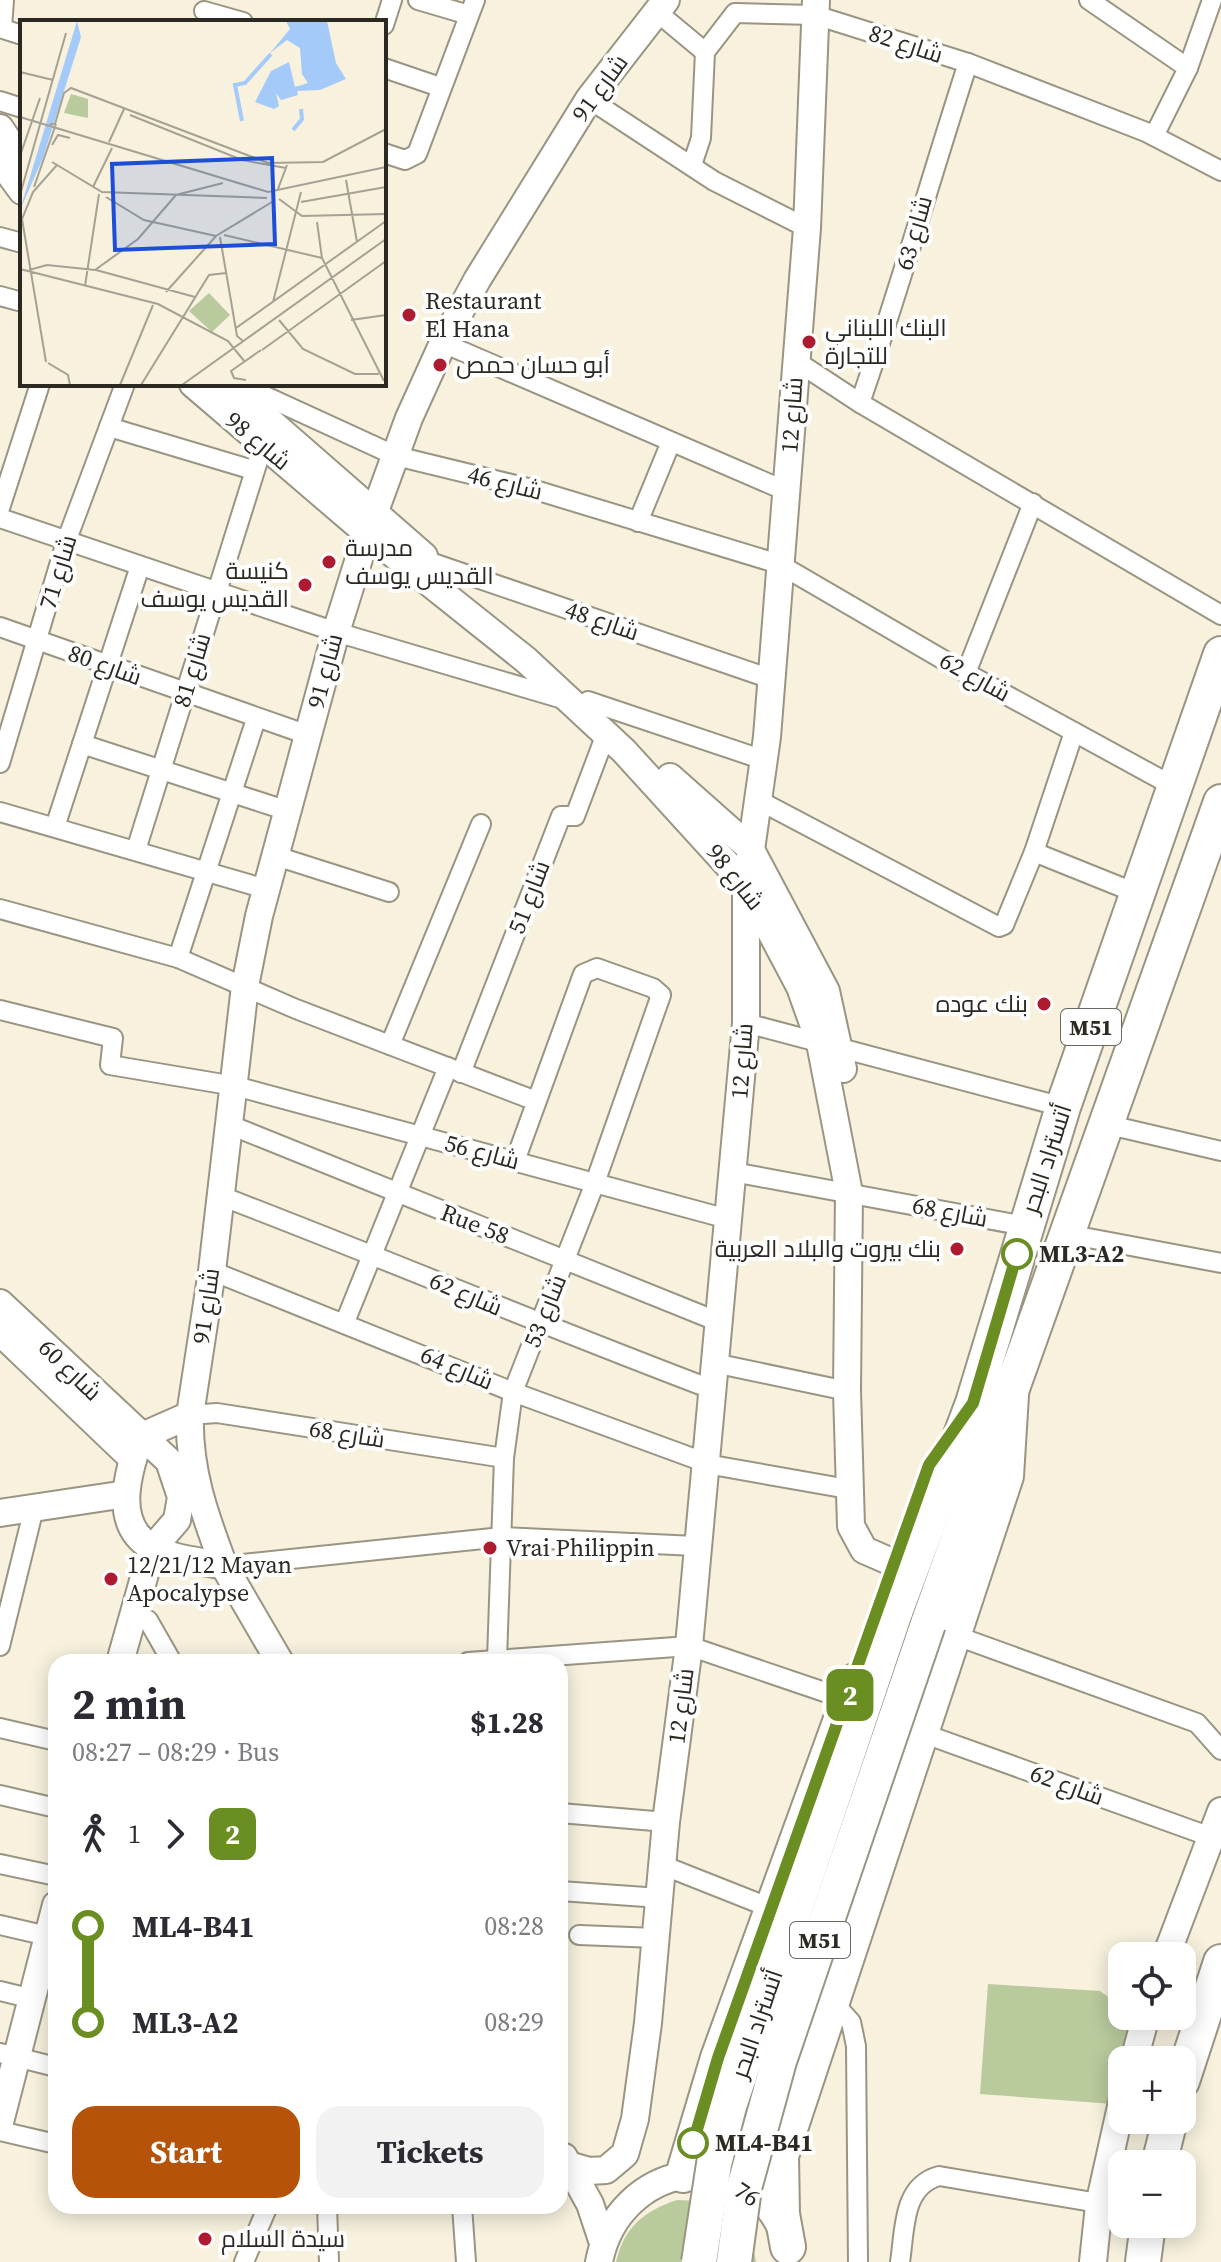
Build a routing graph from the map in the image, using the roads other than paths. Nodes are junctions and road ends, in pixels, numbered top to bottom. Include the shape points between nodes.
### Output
1 (4, 0) edge
2 (392, 0) edge
3 (418, 0) edge
4 (720, 0) edge
5 (1089, 0) edge
6 (1201, 0) edge
7 (1212, 0) edge
8 (661, 6) edge
9 (472, 8) edge
10 (816, 8) edge
11 (204, 11) edge
12 (735, 13) junction
13 (236, 20) edge
14 (386, 20) edge
15 (1, 28) edge
16 (20, 34) edge
17 (705, 52) junction
18 (968, 63) junction
19 (1184, 65) junction
20 (386, 69) edge
21 (440, 87) junction
22 (589, 99) junction
23 (0, 101) edge
24 (20, 107) edge
25 (0, 128) edge
26 (1150, 134) junction
27 (386, 154) edge
28 (692, 165) junction
29 (10, 171) edge
30 (1221, 171) edge
31 (807, 228) junction
32 (0, 237) edge
33 (20, 242) edge
34 (0, 296) edge
35 (20, 301) edge
36 (443, 343) junction
37 (796, 361) junction
38 (39, 386) edge
39 (124, 386) edge
40 (195, 386) edge
41 (229, 386) edge
42 (243, 386) edge
43 (860, 403) junction
44 (109, 427) junction
45 (671, 442) junction
46 (263, 445) junction
47 (396, 456) junction
48 (253, 470) junction
49 (786, 491) junction
50 (1033, 503) junction
51 (0, 508) edge
52 (0, 518) edge
53 (638, 522) junction
54 (370, 523) junction
55 (66, 542) junction
56 (433, 563) junction
57 (779, 564) junction
58 (140, 566) junction
59 (217, 592) junction
60 (1221, 615) edge
61 (0, 627) edge
62 (336, 632) junction
63 (38, 641) junction
64 (1221, 654) edge
65 (107, 666) junction
66 (966, 673) junction
67 (771, 679) junction
68 (184, 693) junction
69 (577, 700) junction
70 (256, 719) junction
71 (1074, 732) junction
72 (606, 734) junction
73 (308, 735) junction
74 (82, 744) junction
75 (764, 760) junction
76 (0, 763) edge
77 (161, 771) junction
78 (1173, 786) junction
79 (231, 792) junction
80 (758, 800) junction
81 (288, 811) junction
82 (0, 812) edge
83 (1219, 817) edge
84 (481, 824) dead end
85 (55, 827) junction
86 (750, 848) junction
87 (136, 850) junction
88 (1034, 852) junction
89 (276, 856) junction
90 (206, 871) junction
91 (746, 885) junction
92 (266, 889) junction
93 (389, 892) dead end
94 (1136, 893) junction
95 (0, 909) edge
96 (178, 958) junction
97 (245, 986) junction
98 (0, 1010) edge
99 (746, 1023) junction
100 (829, 1044) junction
101 (390, 1045) junction
102 (454, 1070) junction
103 (235, 1086) junction
104 (536, 1101) junction
105 (1063, 1107) junction
106 (1105, 1124) junction
107 (230, 1125) junction
108 (420, 1136) junction
109 (1221, 1151) edge
110 (515, 1161) junction
111 (733, 1172) junction
112 (595, 1183) junction
113 (396, 1193) junction
114 (856, 1194) junction
115 (221, 1196) junction
116 (728, 1219) junction
117 (1025, 1226) junction
118 (1067, 1234) junction
119 (371, 1254) junction
120 (565, 1260) junction
121 (1221, 1263) edge
122 (212, 1271) junction
123 (0, 1303) edge
124 (345, 1322) junction
125 (719, 1322) junction
126 (540, 1325) junction
127 (0, 1332) edge
128 (713, 1376) junction
129 (847, 1391) junction
130 (513, 1392) junction
131 (973, 1403) junction
132 (190, 1415) junction
133 (137, 1448) junction
134 (856, 1456) junction
135 (504, 1458) junction
136 (703, 1462) junction
137 (848, 1489) junction
138 (126, 1494) junction
139 (34, 1508) junction
140 (0, 1513) edge
141 (502, 1537) junction
142 (696, 1546) junction
143 (152, 1549) junction
144 (896, 1557) junction
145 (224, 1566) junction
146 (132, 1613) junction
147 (941, 1630) junction
148 (0, 1646) edge
149 (689, 1646) junction
150 (122, 1654) edge
151 (167, 1654) edge
152 (275, 1654) edge
153 (497, 1654) edge
154 (568, 1654) edge
155 (848, 1700) junction
156 (0, 1728) edge
157 (922, 1733) junction
158 (48, 1739) edge
159 (1221, 1750) edge
160 (0, 1795) edge
161 (48, 1806) edge
162 (1221, 1811) edge
163 (568, 1814) edge
164 (666, 1822) junction
165 (1211, 1837) junction
166 (0, 1864) edge
167 (662, 1865) junction
168 (48, 1874) edge
169 (568, 1892) edge
170 (660, 1898) junction
171 (773, 1909) junction
172 (0, 1925) edge
173 (579, 1935) dead end
174 (48, 1936) edge
175 (656, 1938) junction
176 (1171, 1942) edge
177 (48, 1950) edge
178 (1221, 1962) edge
179 (0, 1991) edge
180 (33, 1999) junction
181 (833, 2002) junction
182 (1193, 2046) edge
183 (9, 2056) edge
184 (48, 2065) edge
185 (635, 2119) junction
186 (0, 2122) edge
187 (0, 2131) edge
188 (48, 2142) edge
189 (568, 2160) edge
190 (568, 2165) edge
191 (671, 2178) junction
192 (1108, 2206) edge
193 (1108, 2213) edge
194 (265, 2214) edge
195 (327, 2214) edge
196 (463, 2214) edge
197 (1146, 2238) edge
198 (601, 2253) edge
199 (789, 2254) edge
200 (244, 2262) edge
201 (329, 2262) edge
202 (466, 2262) edge
203 (699, 2262) edge
204 (734, 2262) edge
205 (858, 2262) edge
206 (900, 2262) edge
207 (1093, 2262) edge
208 (1143, 2262) edge

1 - 15 street
2 - 14 street
3 - 9 street
4 - 12 street
5 - 19 street
6 - 19 street
7 - 19 street
8 - 17 street
8 - 22 street, شارع 91
9 - 21 street
10 - 12 street, شارع 82
10 - 18 street, شارع 82
10 - 31 street, شارع 12
11 - 13 street
12 - 17 street
15 - 16 street
17 - 28 street via 701,138
18 - 26 street, شارع 82
18 - 43 street, شارع 63
19 - 26 street
20 - 21 street
21 - 27 street via 417,154 405,160
22 - 28 street
22 - 36 street, شارع 91
23 - 24 street
25 - 29 street
26 - 30 street, شارع 82
28 - 31 street
31 - 37 street, شارع 12
32 - 33 street
34 - 35 street
36 - 45 street
36 - 47 street, شارع 91
37 - 43 street
37 - 49 street, شارع 12
38 - 51 street
39 - 44 street, شارع 71
40 - 46 street, شارع 98
41 - 54 street, شارع 98
42 - 47 street, شارع 46
43 - 50 street
44 - 48 street
44 - 55 street, شارع 71
45 - 49 street
45 - 53 street
46 - 48 street, شارع 81
46 - 54 street, شارع 98
47 - 53 street, شارع 46
47 - 54 street, شارع 91
48 - 59 street, شارع 81
49 - 57 street, شارع 12
50 - 60 street
50 - 66 street
52 - 55 street
53 - 57 street, شارع 46
54 - 56 street, شارع 98
54 - 62 street, شارع 91
54 - 69 street, شارع 98
55 - 58 street
55 - 63 street, شارع 71
56 - 67 street, شارع 48
56 - 69 street, شارع 98
57 - 66 street, شارع 62
57 - 67 street, شارع 12
58 - 59 street
58 - 65 street
59 - 62 street
59 - 68 street, شارع 81
61 - 63 street, شارع 80
62 - 69 street
62 - 73 street, شارع 91
63 - 65 street, شارع 80
63 - 76 street, شارع 71
64 - 78 highway, أتستراد البحر / M51
65 - 68 street, شارع 80
65 - 74 street
66 - 71 street, شارع 62
67 - 75 street, شارع 12
68 - 70 street, شارع 80
68 - 77 street, شارع 81
69 - 72 street, شارع 98
69 - 75 street
69 - 86 street, شارع 98
70 - 73 street, شارع 80
70 - 79 street
71 - 78 street, شارع 62
71 - 88 street
72 - 91 street, شارع 98
72 - 102 street, شارع 51 via 575,816 561,816
73 - 81 street, شارع 91
74 - 77 street
74 - 85 street
75 - 80 street, شارع 12
77 - 79 street
77 - 87 street, شارع 81
78 - 94 highway, أتستراد البحر / M51
79 - 81 street
79 - 90 street
80 - 86 street, شارع 12
80 - 88 street via 992,926 1004,925
81 - 89 street, شارع 91
82 - 85 street
83 - 106 highway, أتستراد البحر / M51
84 - 101 street
85 - 87 street
86 - 91 street, شارع 12
86 - 100 street, شارع 98 via 826,991
87 - 90 street
88 - 94 street
89 - 92 street, شارع 91
89 - 93 street
90 - 92 street
90 - 96 street
91 - 99 street, شارع 12
91 - 100 street, شارع 98
92 - 97 street, شارع 91
94 - 105 highway, أتستراد البحر / M51
95 - 96 street
96 - 97 street
97 - 101 street
97 - 103 street, شارع 91
98 - 103 street, شارع 56 via 113,1038 110,1065
99 - 100 street
99 - 111 street, شارع 12
100 - 105 street
100 - 114 street, شارع 98 via 856,1132
101 - 102 street
102 - 104 street
102 - 108 street
103 - 107 street, شارع 91
103 - 108 street, شارع 56
104 - 110 street
104 - 112 street, شارع 53 via 583,974 597,968 661,995
105 - 117 highway, أتستراد البحر / M51
106 - 109 street
106 - 118 highway, أتستراد البحر / M51
107 - 113 street, Rue 58
107 - 115 street, شارع 91
108 - 110 street, شارع 56
108 - 113 street
110 - 112 street, شارع 56
111 - 114 street, شارع 68
111 - 116 street, شارع 12
112 - 116 street, شارع 56
112 - 120 street, شارع 53
113 - 119 street
113 - 120 street, Rue 58
114 - 117 street, شارع 68
114 - 129 street, شارع 98
114 - 134 street, شارع 98
115 - 119 street, شارع 62
115 - 122 street, شارع 91
116 - 125 street, شارع 12
117 - 131 highway, أتستراد البحر / M51
118 - 121 street
118 - 147 highway, أتستراد البحر / M51 via 1012,1379
119 - 124 street
119 - 126 street, شارع 62
120 - 125 street, Rue 58
120 - 126 street, شارع 53
122 - 124 street, شارع 64
122 - 132 street, شارع 91
123 - 133 street, شارع 60
124 - 130 street, شارع 64
125 - 128 street, شارع 12
126 - 128 street, شارع 62
126 - 130 street, شارع 53
127 - 133 street, شارع 60
128 - 129 street, شارع 62
128 - 136 street, شارع 12
129 - 134 street, شارع 98
130 - 135 street, شارع 53
130 - 136 street, شارع 64
131 - 144 highway via 934,1455
131 - 203 highway, أتستراد البحر / M51, bridge via 895,1612 729,2106
132 - 133 street
132 - 135 street, شارع 68 via 217,1413
132 - 145 street, شارع 91 via 189,1448 201,1504
133 - 138 street
133 - 143 street via 169,1461 181,1497 177,1520
134 - 137 street, شارع 98
134 - 144 street, شارع 98 via 865,1519
135 - 141 street, شارع 53
136 - 137 street, شارع 64
136 - 142 street, شارع 12
137 - 144 street, شارع 98 via 856,1539 871,1555
138 - 139 street
138 - 143 street via 133,1526
139 - 140 street
139 - 148 street
141 - 142 street
141 - 145 street
141 - 153 street, شارع 53
142 - 149 street, شارع 12
143 - 145 street
143 - 146 street
144 - 155 highway
145 - 152 street, شارع 91
146 - 150 street
146 - 151 street via 148,1620
147 - 157 highway
147 - 159 street via 1197,1723
147 - 204 highway, أتستراد البحر / M51, bridge via 779,2061 744,2188
149 - 154 street
149 - 155 street
149 - 164 street, شارع 12
155 - 171 highway
156 - 158 street
157 - 165 street, شارع 62
157 - 181 highway
160 - 161 street
162 - 165 street
163 - 164 street
164 - 167 street, شارع 12
165 - 176 street
166 - 168 street
167 - 170 street, شارع 12
167 - 171 street
169 - 170 street
170 - 175 street, شارع 12
171 - 191 highway
172 - 174 street
173 - 175 street
175 - 185 street, شارع 12
177 - 180 street
178 - 182 highway
179 - 180 street
180 - 183 street
181 - 199 highway via 781,2156
181 - 205 street via 851,2022 856,2046
183 - 184 street
183 - 186 street
185 - 189 street via 629,2147 613,2167 589,2171
185 - 191 street via 642,2155
187 - 188 street
190 - 198 street via 590,2204
191 - 198 street via 624,2206
191 - 199 street, 76 via 706,2175 749,2191 766,2206
192 - 206 street via 939,2176 927,2179 910,2201
193 - 207 street
194 - 200 street
195 - 201 street
196 - 202 street
197 - 208 highway

